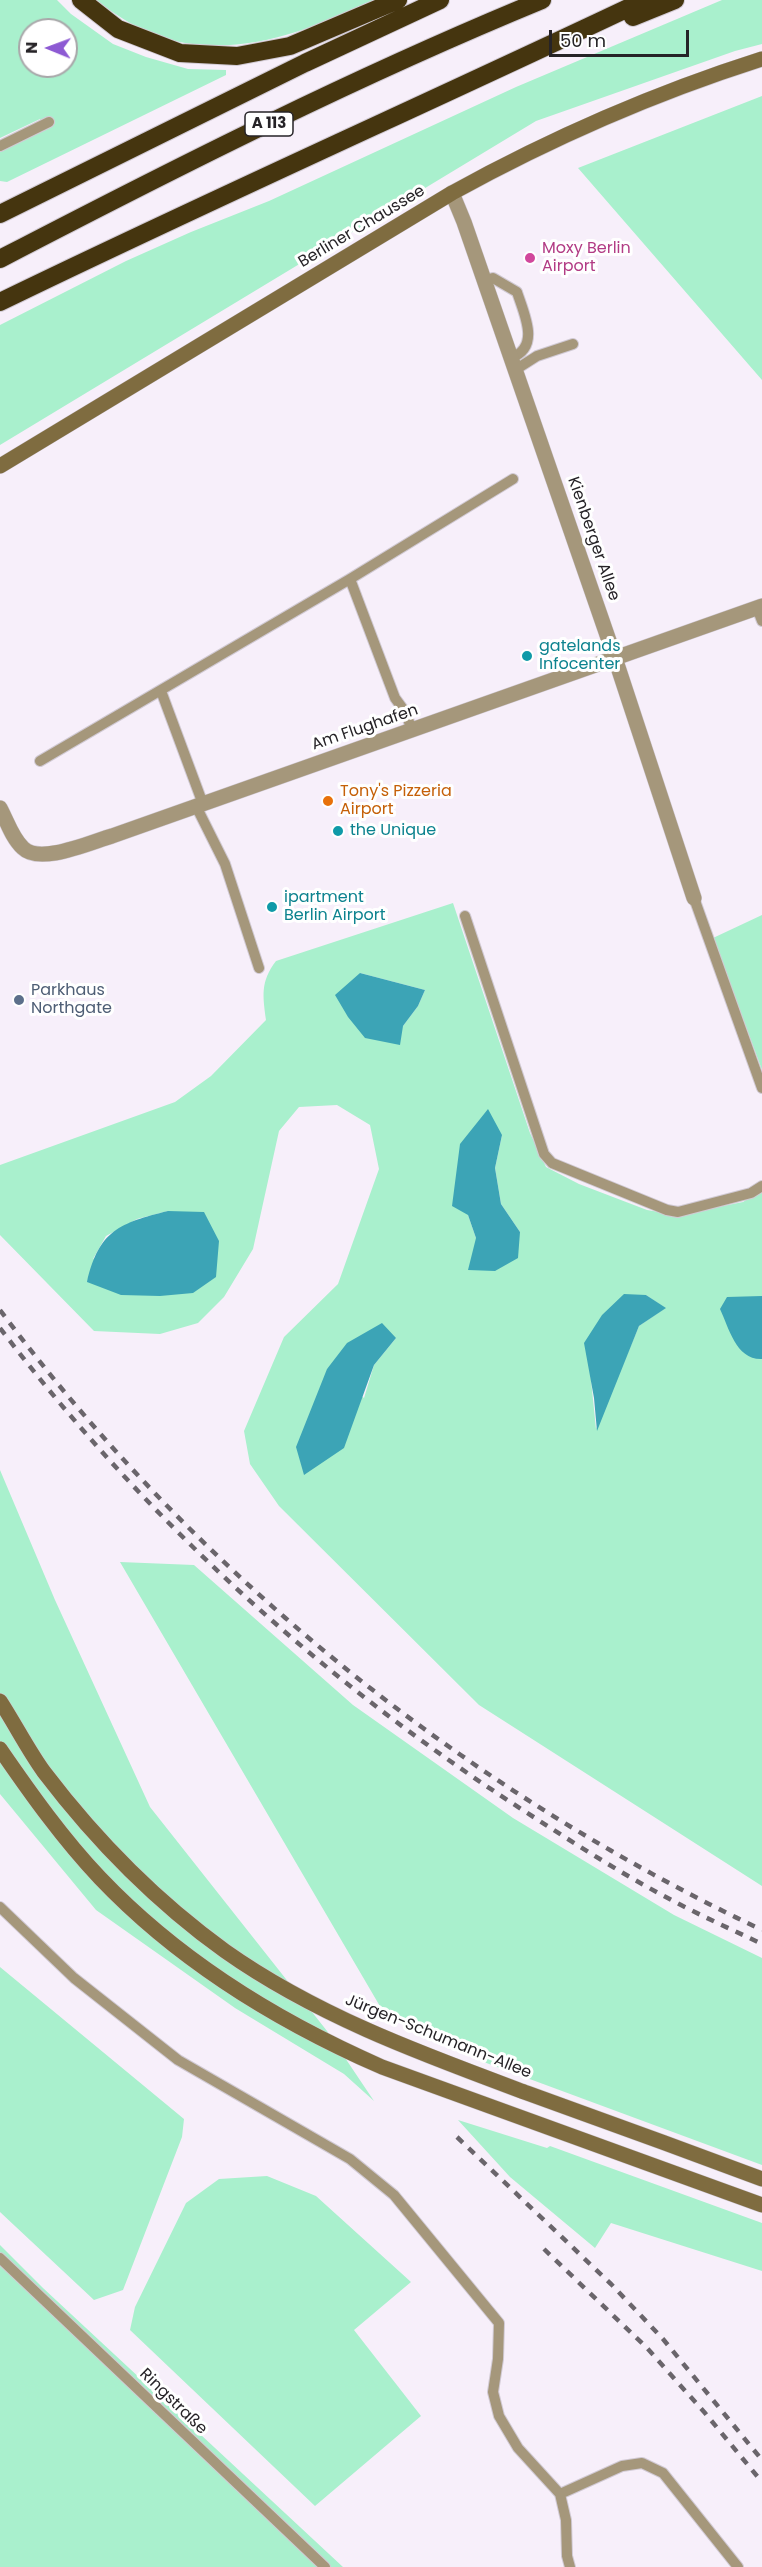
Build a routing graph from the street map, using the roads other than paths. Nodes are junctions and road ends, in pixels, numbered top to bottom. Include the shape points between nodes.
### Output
1 (81, 0) edge
2 (398, 0) edge
3 (440, 0) edge
4 (542, 0) edge
5 (645, 0) edge
6 (675, 0) edge
7 (762, 59) edge
8 (478, 79) junction
9 (49, 122) dead end
10 (0, 146) edge
11 (452, 194) junction
12 (0, 214) edge
13 (0, 259) edge
14 (484, 281) junction
15 (0, 302) edge
16 (573, 344) dead end
17 (513, 364) junction
18 (0, 466) edge
19 (513, 478) dead end
20 (351, 579) junction
21 (760, 611) edge
22 (615, 658) junction
23 (161, 691) junction
24 (412, 731) junction
25 (40, 761) dead end
26 (199, 805) junction
27 (0, 808) edge
28 (694, 898) joint
29 (465, 916) dead end
30 (259, 968) dead end
31 (762, 1088) edge
32 (762, 1186) edge
33 (0, 1701) edge
34 (0, 1749) edge
35 (0, 1906) edge
36 (762, 2179) edge
37 (762, 2205) edge
38 (0, 2258) edge
39 (560, 2494) junction
40 (325, 2567) edge
41 (570, 2567) edge
42 (738, 2567) edge

1 - 2 highway via 118,29 180,53 237,56 290,46
3 - 12 highway, A 113
4 - 13 highway, A 113 via 193,160
5 - 8 highway
6 - 8 highway
7 - 11 street, Berliner Chaussee via 555,140
8 - 15 highway via 206,202
9 - 10 lane
11 - 14 street, Kienberger Allee
11 - 18 street, Berliner Chaussee
14 - 17 street, Kienberger Allee
14 - 17 lane via 493,278 517,292 529,328 527,346
16 - 17 lane
17 - 22 street, Kienberger Allee
19 - 20 lane
20 - 23 lane
20 - 24 lane via 395,698
21 - 22 street, Am Flughafen
22 - 24 street, Am Flughafen
22 - 28 street, Kienberger Allee
23 - 25 lane
23 - 26 lane
24 - 26 street, Am Flughafen
26 - 27 street, Am Flughafen via 49,855 25,850
26 - 30 lane via 225,864
28 - 31 lane
29 - 32 lane via 544,1154 552,1163 678,1212 751,1193
33 - 36 street, Jürgen-Schumann-Allee via 43,1771 121,1861 216,1943 262,1974 340,2018 396,2043
34 - 37 street via 101,1878 199,1963 283,2018 382,2067
35 - 39 lane via 74,1978 178,2060 350,2159 394,2195 499,2323 493,2392 499,2416 518,2448
38 - 40 lane, Ringstraße
39 - 41 lane
39 - 42 lane via 622,2466 642,2463 663,2473

